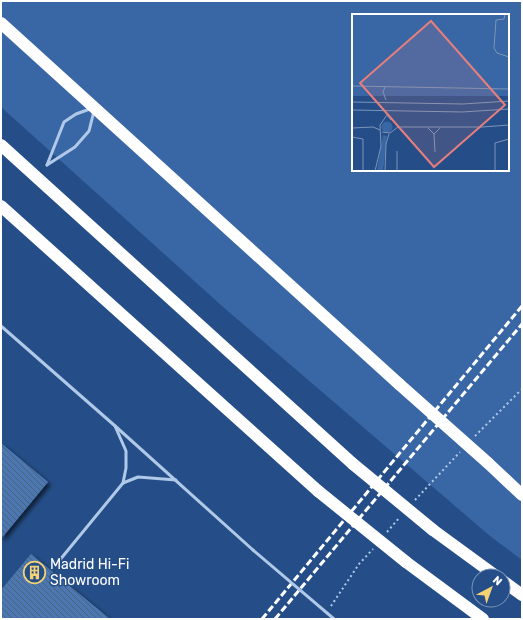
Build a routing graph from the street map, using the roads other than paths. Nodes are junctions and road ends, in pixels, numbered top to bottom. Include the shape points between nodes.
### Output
1 (1, 23) edge
2 (94, 108) junction
3 (1, 145) edge
4 (1, 206) edge
5 (1, 326) edge
6 (114, 425) junction
7 (176, 480) junction
8 (123, 483) junction
9 (522, 495) edge
10 (58, 561) dead end
11 (485, 568) edge
12 (511, 587) edge
13 (522, 595) edge
14 (334, 619) edge
15 (483, 619) edge

1 - 2 highway
2 - 2 lane via 76,114 64,122 46,165 75,147 89,132
2 - 9 highway, bridge
3 - 11 highway, bridge via 353,464 433,530
4 - 15 highway, bridge via 318,491 406,562
5 - 6 lane
6 - 7 lane
6 - 8 lane via 126,451
7 - 8 lane via 138,477
7 - 14 lane, bridge
8 - 10 lane
12 - 13 highway

